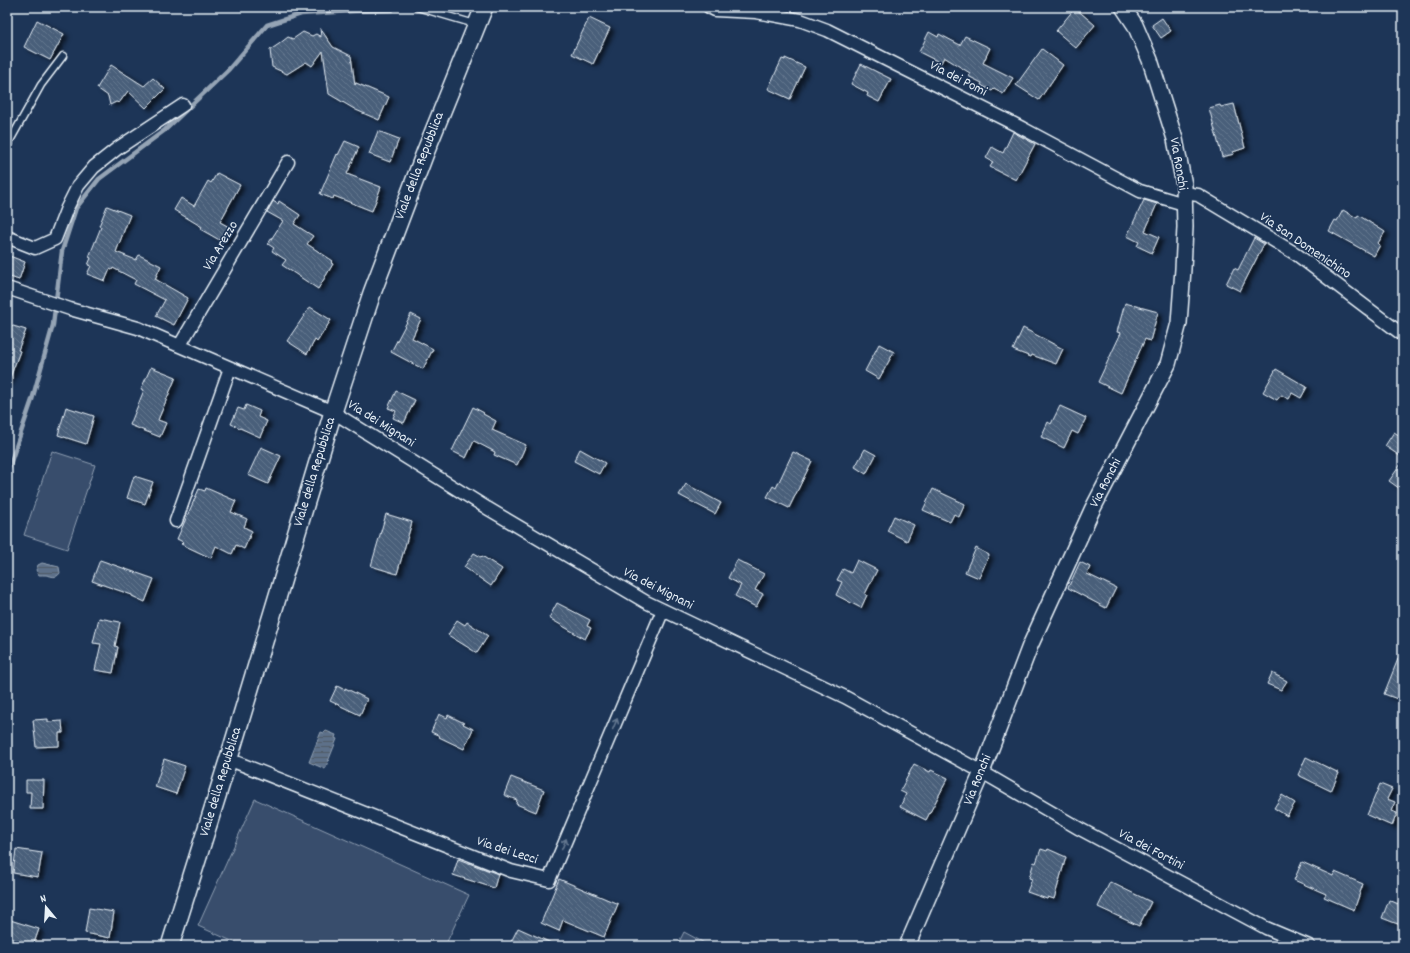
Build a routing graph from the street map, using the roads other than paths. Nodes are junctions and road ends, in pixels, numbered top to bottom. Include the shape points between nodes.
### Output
1 (417, 7) edge
2 (484, 7) edge
3 (709, 7) edge
4 (1123, 7) edge
5 (477, 24) junction
6 (63, 56) dead end
7 (183, 105) dead end
8 (7, 146) edge
9 (288, 162) dead end
10 (1184, 198) junction
11 (7, 237) edge
12 (7, 288) edge
13 (1403, 335) edge
14 (180, 346) junction
15 (230, 368) junction
16 (333, 412) junction
17 (176, 520) dead end
18 (663, 610) junction
19 (228, 759) junction
20 (982, 772) junction
21 (170, 946) edge
22 (907, 946) edge
23 (1310, 946) edge

1 - 5 lane
2 - 5 main road, Viale della Repubblica
3 - 10 street, Via dei Pomi via 800,20 827,30 1022,128 1140,191
4 - 10 street, Via Ronchi via 1135,25 1150,60 1175,139
5 - 16 main road, Viale della Repubblica via 372,293
6 - 8 lane via 41,86
7 - 11 street via 94,167 78,186 55,239 35,248
9 - 14 street, Via Arezzo
10 - 13 street, Via San Domenichino via 1198,195 1296,254
10 - 20 street, Via Ronchi via 1179,323 1168,364 1092,510 1030,646
12 - 14 street via 138,328
14 - 15 street
15 - 16 street
15 - 17 street
16 - 18 street, Via dei Mignani via 487,508
16 - 19 main road, Viale della Repubblica
19 -> 18 street, Via dei Lecci via 511,871 549,880
18 - 20 street, Via dei Mignani via 845,697
19 - 21 main road, Viale della Repubblica
20 - 22 street, Via Ronchi
20 - 23 street, Via dei Fortini via 1080,829 1266,928

